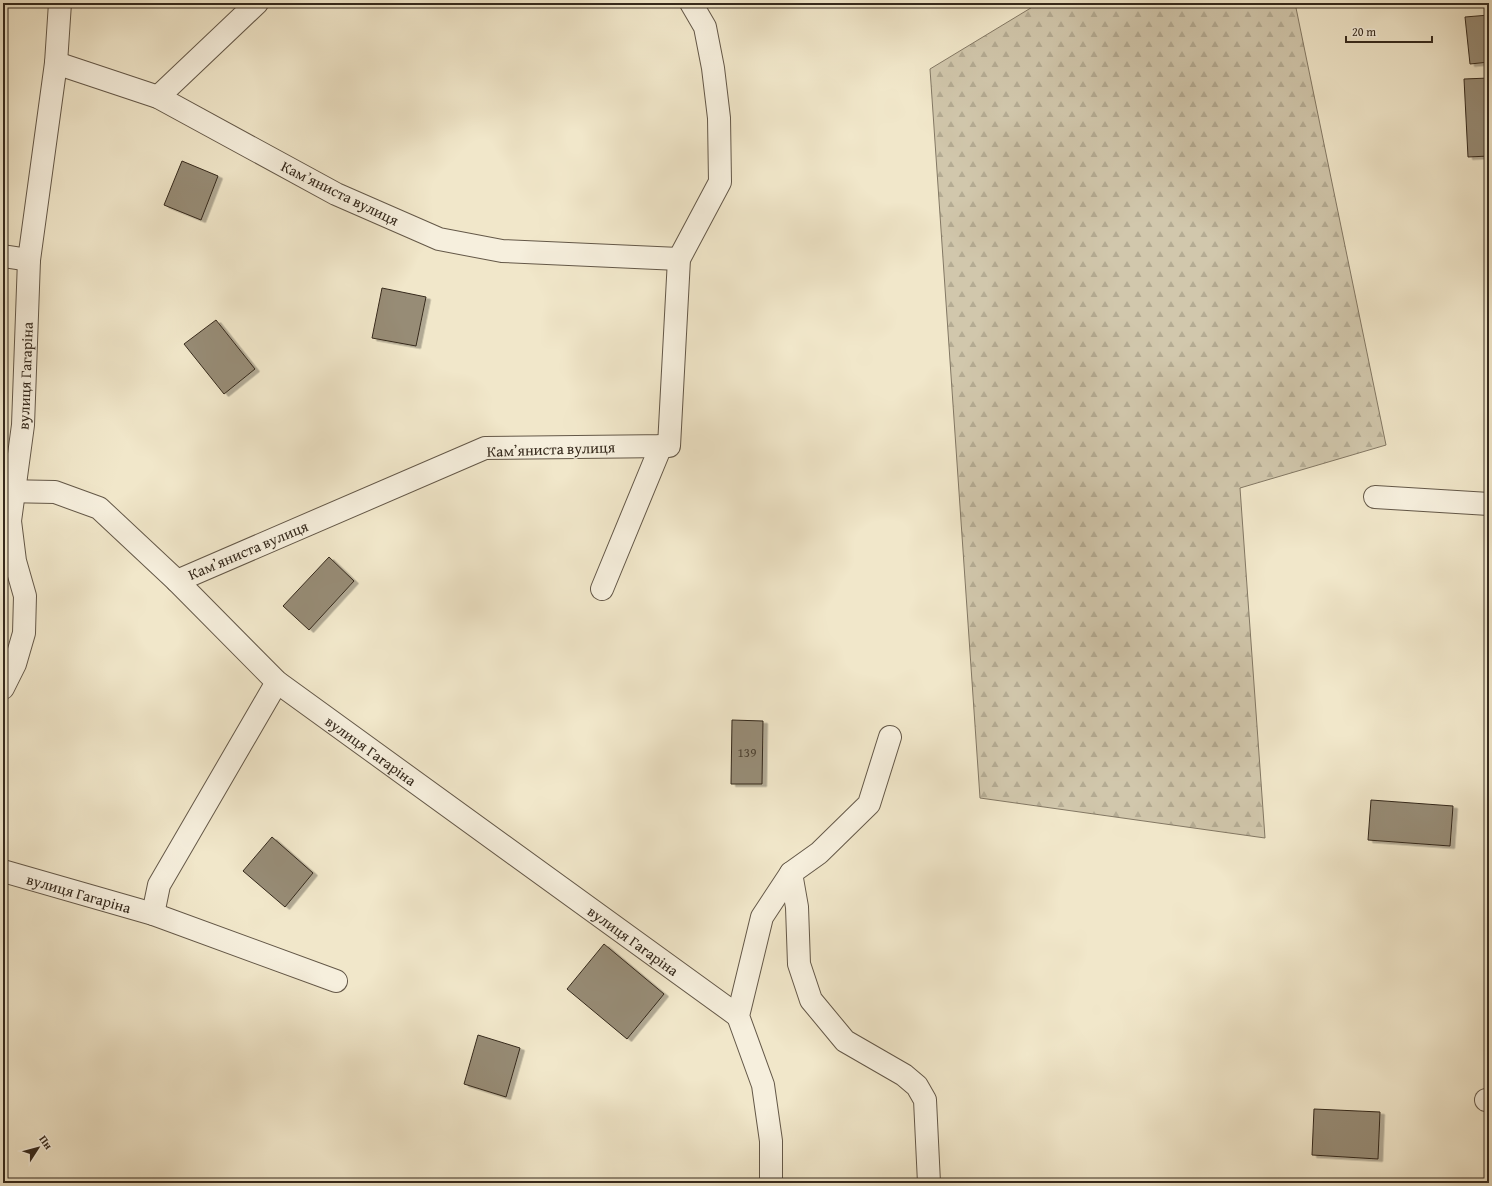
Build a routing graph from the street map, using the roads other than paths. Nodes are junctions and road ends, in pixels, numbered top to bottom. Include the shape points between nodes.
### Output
1 (60, 3) edge
2 (257, 3) edge
3 (691, 3) edge
4 (56, 63) junction
5 (158, 97) junction
6 (3, 256) edge
7 (679, 259) junction
8 (30, 260) junction
9 (661, 446) junction
10 (8, 490) edge
11 (1375, 496) dead end
12 (1489, 504) edge
13 (177, 581) junction
14 (602, 589) dead end
15 (277, 682) junction
16 (3, 688) edge
17 (890, 737) dead end
18 (3, 871) edge
19 (790, 873) junction
20 (153, 914) junction
21 (336, 981) dead end
22 (738, 1016) junction
23 (771, 1183) edge
24 (929, 1183) edge

1 - 4 street
2 - 5 street
3 - 7 street via 705,27 713,68 719,118 720,182
4 - 5 street, Камʼяниста вулиця
4 - 8 street
5 - 7 street, Камʼяниста вулиця via 336,194 439,240 502,251
6 - 8 street
7 - 9 street via 669,446
8 - 10 street, вулиця Гагаріна via 23,425
9 - 13 street, Камʼяниста вулиця via 485,448
9 - 14 street
10 - 13 street, вулиця Гагаріна via 55,492 99,508
10 - 16 street, вулиця Гагаріна via 16,561 25,596 24,633 15,664
11 - 12 street
13 - 15 street, вулиця Гагаріна
15 - 20 street via 159,885
15 - 22 street, вулиця Гагаріна
17 - 19 street via 869,804 819,853
18 - 20 street, вулиця Гагаріна
19 - 22 street via 762,917
19 - 24 street via 797,907 799,964 811,1000 845,1041 904,1075 917,1086 925,1100
20 - 21 street, вулиця Гагаріна
22 - 23 street via 763,1085 771,1141

